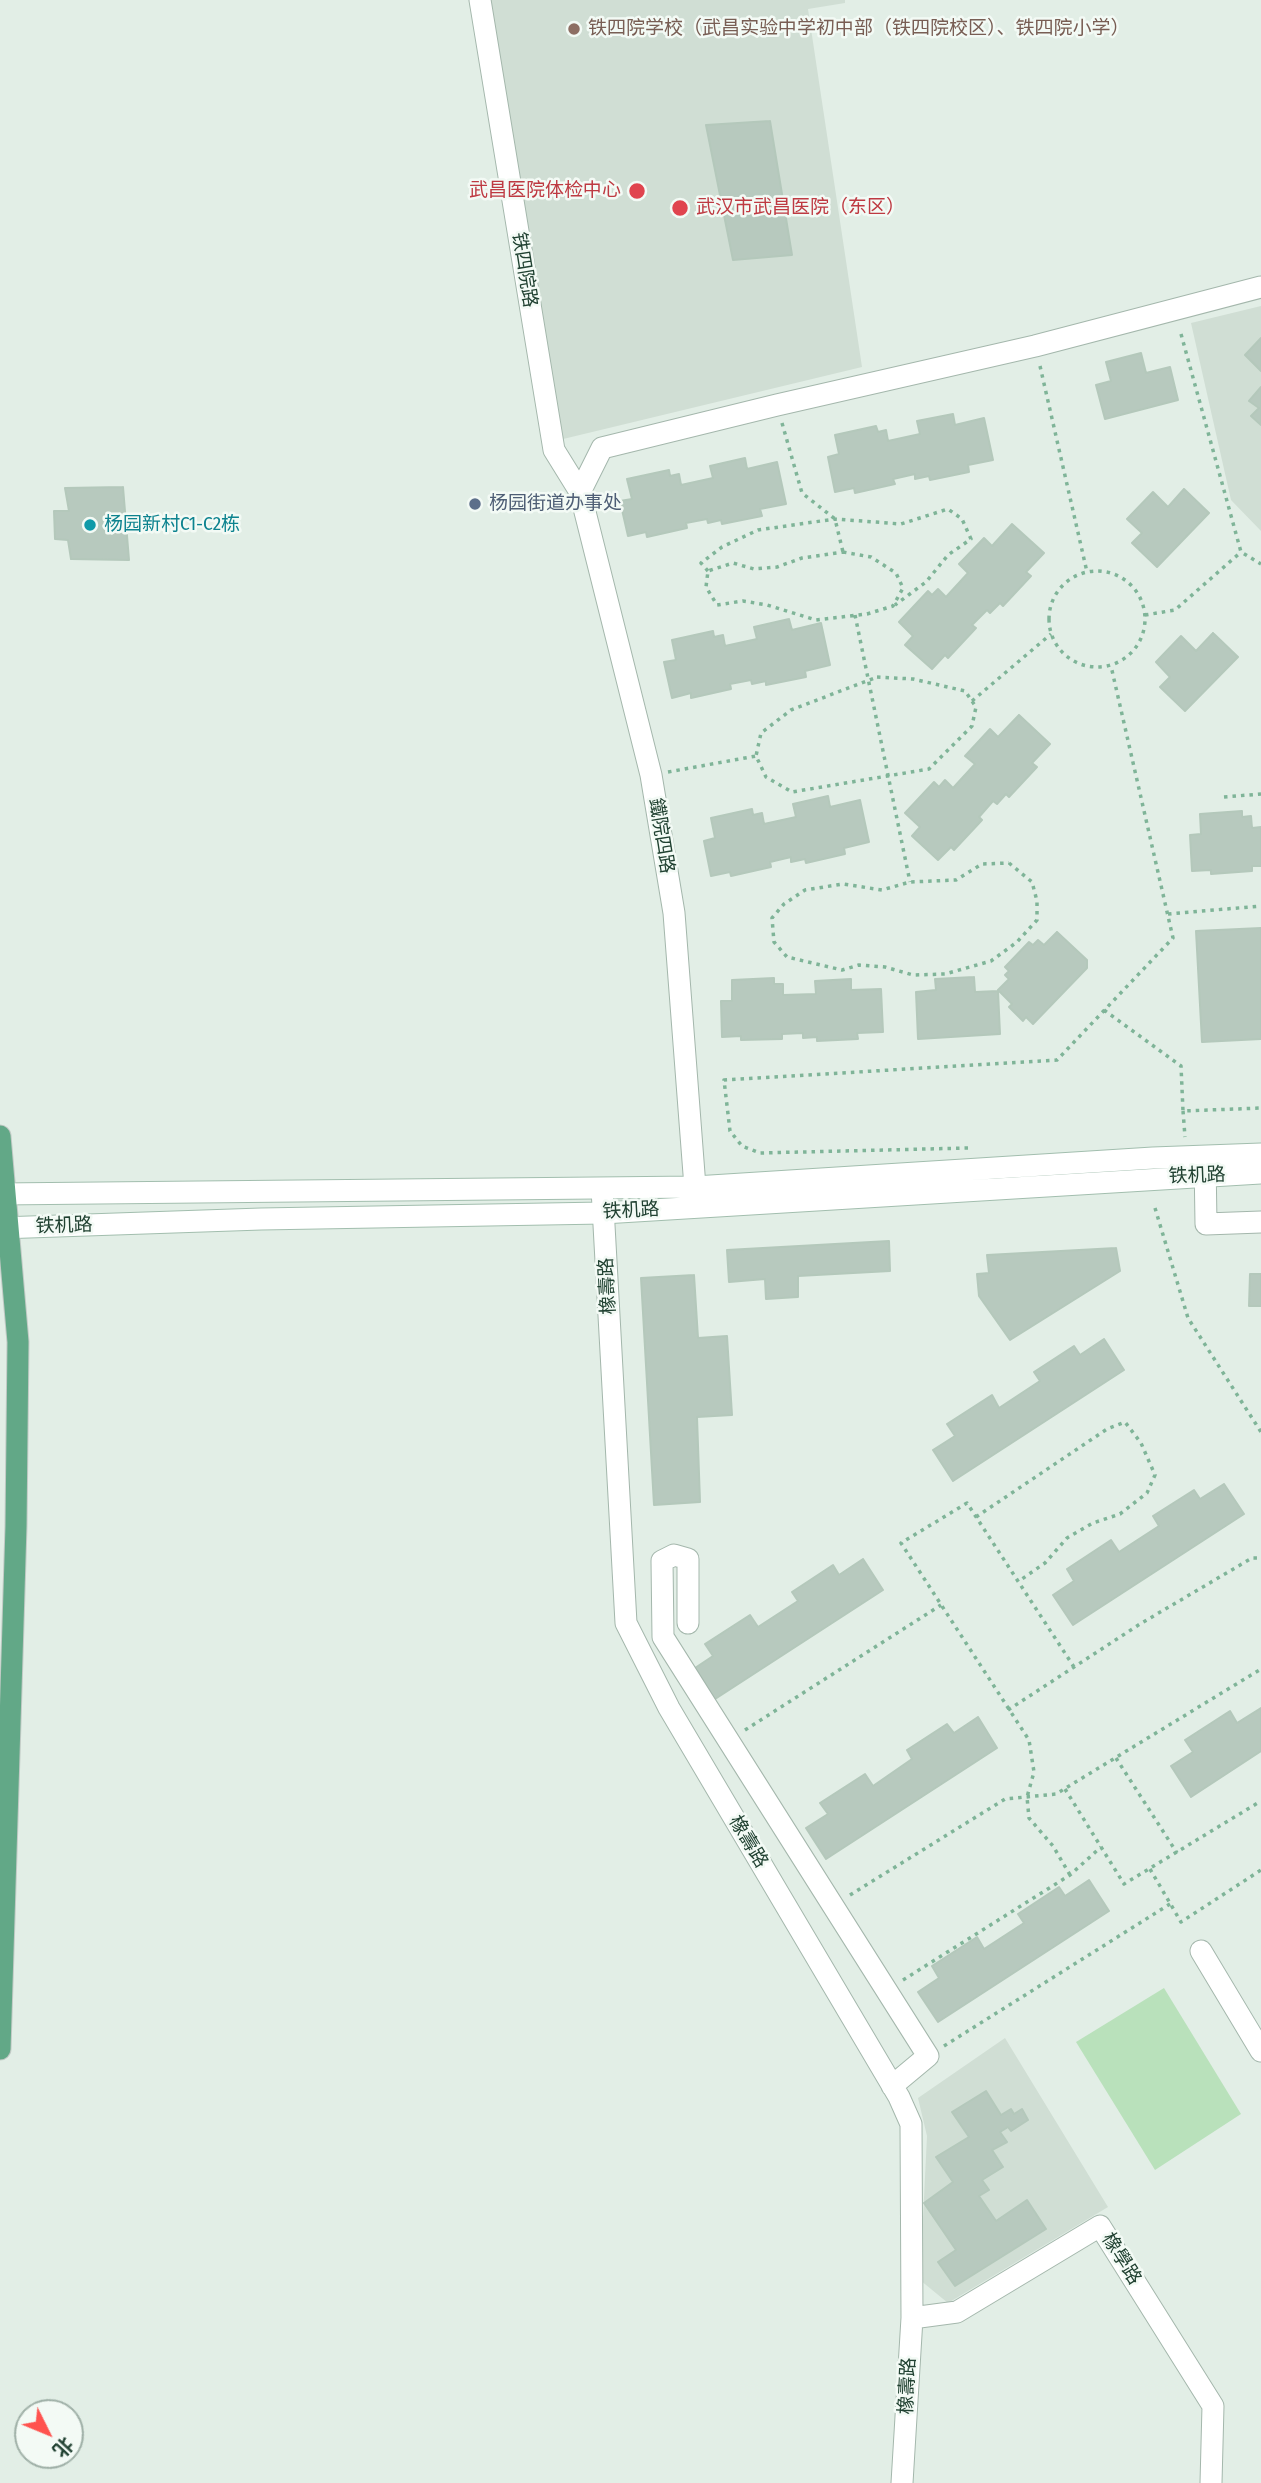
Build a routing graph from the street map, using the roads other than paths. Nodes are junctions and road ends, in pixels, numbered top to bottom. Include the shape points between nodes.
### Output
1 (480, 0) edge
2 (1261, 287) edge
3 (580, 492) junction
4 (0, 1136) edge
5 (1261, 1154) edge
6 (1205, 1167) junction
7 (1261, 1173) edge
8 (695, 1187) junction
9 (602, 1189) junction
10 (3, 1194) edge
11 (603, 1213) junction
12 (1261, 1222) edge
13 (4, 1228) edge
14 (688, 1623) dead end
15 (1201, 1951) dead end
16 (0, 2049) edge
17 (1261, 2051) edge
18 (892, 2086) junction
19 (912, 2318) junction
20 (902, 2483) edge
21 (1211, 2483) edge

1 - 3 street, 铁四院路 via 554,450
2 - 3 street via 1035,346 602,448
3 - 8 street, 鐵院四路 via 652,775 674,913
4 - 10 main road
5 - 6 street, 铁机路
6 - 7 street, 铁机路
6 - 8 street, 铁机路 via 1153,1158
6 - 11 street, 铁机路
6 - 12 street via 1206,1224
8 - 9 street, 铁机路
9 - 10 street, 铁机路
9 - 11 street, 橡壽路
10 - 13 main road
11 - 13 street, 铁机路
11 - 18 street, 橡壽路 via 626,1623 668,1708
13 - 16 main road via 18,1342
14 - 18 street via 688,1559 674,1555 662,1561 663,1637 928,2056
15 - 17 street
18 - 19 street, 橡壽路 via 911,2124
19 - 20 street, 橡壽路
19 - 21 street, 橡學路 via 957,2312 1100,2226 1213,2406

